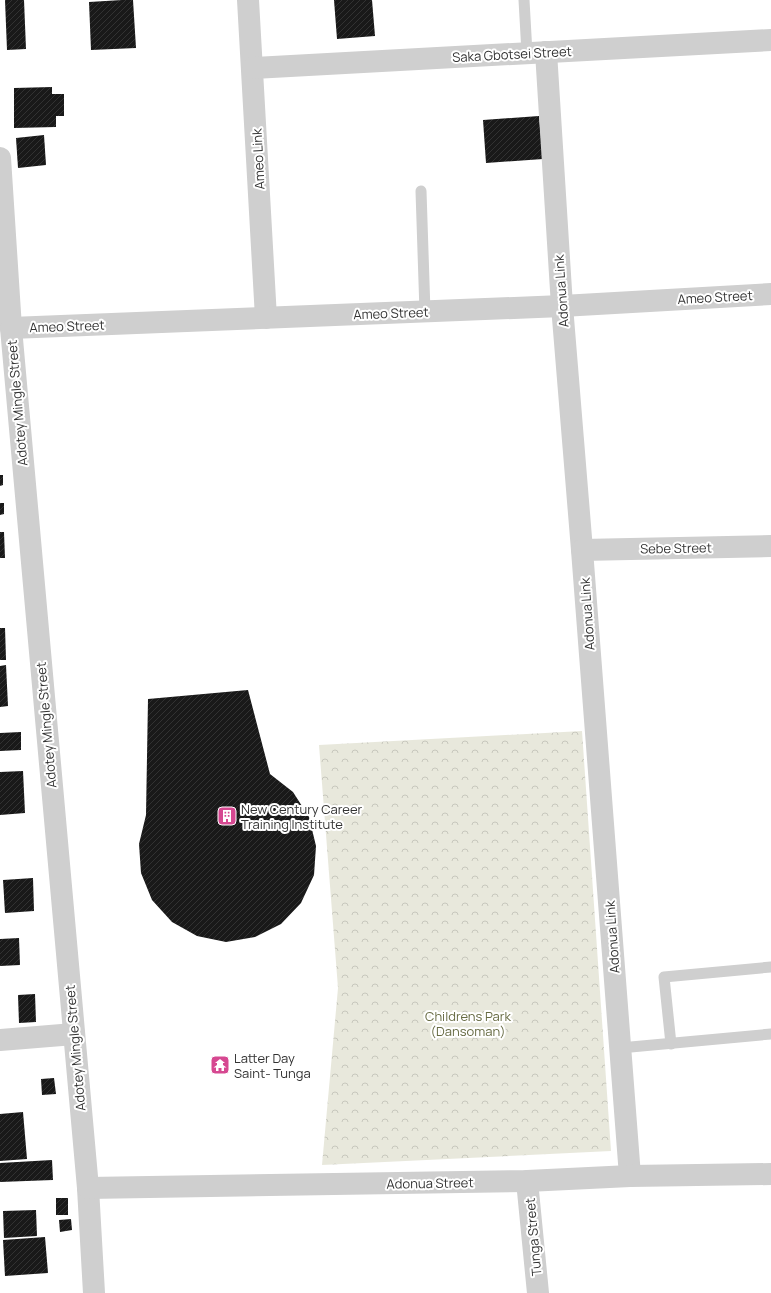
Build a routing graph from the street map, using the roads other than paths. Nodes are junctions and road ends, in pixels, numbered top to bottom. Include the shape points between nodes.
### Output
1 (248, 0) edge
2 (524, 0) edge
3 (771, 40) edge
4 (536, 53) junction
5 (253, 68) junction
6 (0, 158) edge
7 (421, 191) dead end
8 (771, 294) edge
9 (562, 306) junction
10 (425, 312) junction
11 (266, 318) junction
12 (11, 328) junction
13 (771, 546) edge
14 (582, 550) junction
15 (771, 967) edge
16 (74, 1034) junction
17 (771, 1034) edge
18 (0, 1040) edge
19 (670, 1044) junction
20 (620, 1048) junction
21 (771, 1174) edge
22 (630, 1176) junction
23 (527, 1181) junction
24 (88, 1188) junction
25 (94, 1293) edge
26 (538, 1293) edge

1 - 5 street, Ameo Link
2 - 4 lane
3 - 4 street, Saka Gbotsei Street
4 - 5 street, Saka Gbotsei Street
4 - 9 street, Adonua Link
5 - 11 street, Ameo Link
6 - 12 street, Adotey Mingle Street
7 - 10 lane
8 - 9 street, Ameo Street
9 - 10 street, Ameo Street
9 - 14 street, Adonua Link
10 - 11 street, Ameo Street
11 - 12 street, Ameo Street
12 - 16 street, Adotey Mingle Street
13 - 14 street, Sebe Street
14 - 20 street, Adonua Link
15 - 19 lane via 664,977
16 - 18 street
16 - 24 street, Adotey Mingle Street
17 - 19 lane
19 - 20 lane
20 - 22 street, Adonua Link
21 - 22 street, Adonua Street
22 - 23 street, Adonua Street
23 - 24 street, Adonua Street
23 - 26 street, Tunga Street
24 - 25 street, Adotey Mingle Street

